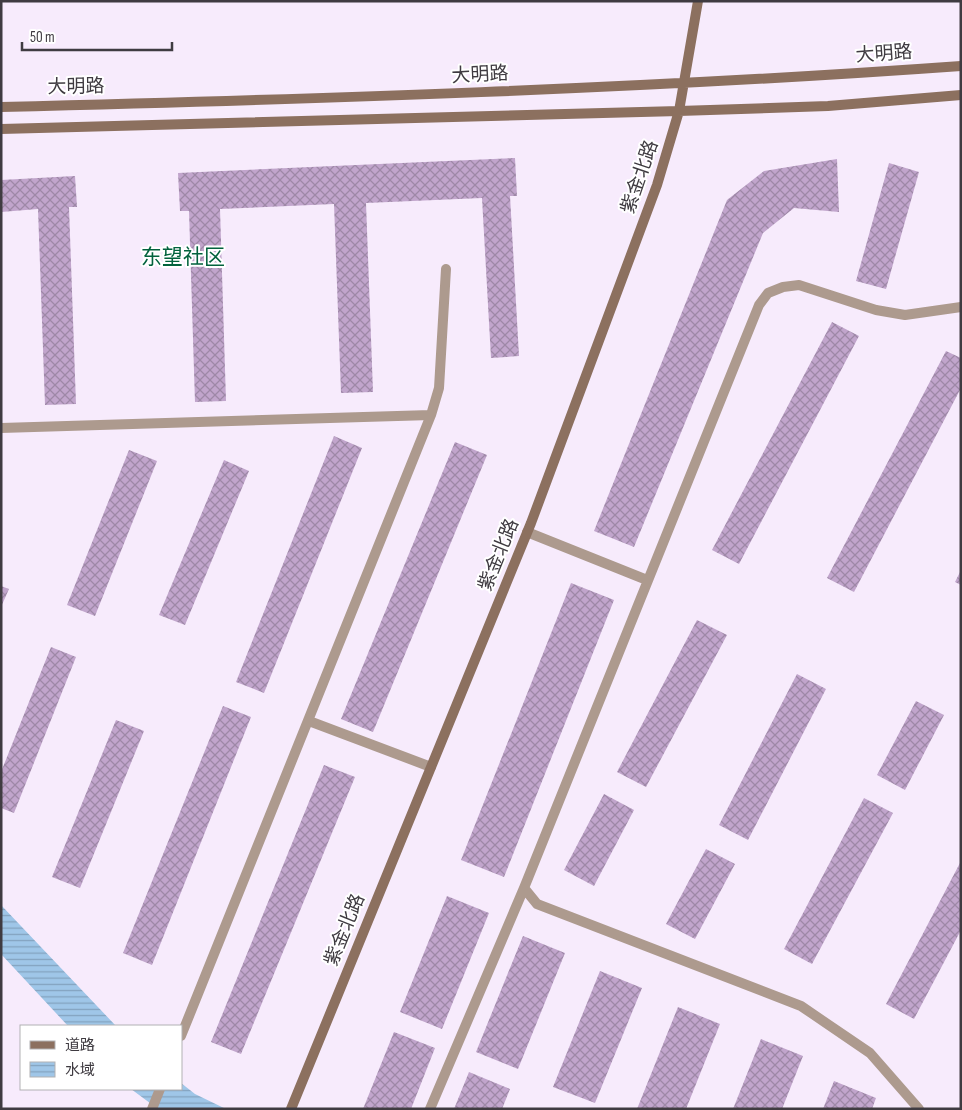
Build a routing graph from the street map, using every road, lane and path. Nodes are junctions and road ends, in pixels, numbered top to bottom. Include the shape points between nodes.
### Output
1 (698, 1) edge
2 (961, 66) edge
3 (685, 83) junction
4 (961, 95) edge
5 (1, 107) edge
6 (680, 111) junction
7 (1, 129) edge
8 (446, 269) dead end
9 (961, 307) edge
10 (432, 415) junction
11 (1, 428) edge
12 (527, 532) junction
13 (647, 580) junction
14 (309, 721) junction
15 (431, 767) junction
16 (524, 888) junction
17 (182, 1034) edge
18 (160, 1090) edge
19 (152, 1109) edge
20 (291, 1109) edge
21 (430, 1109) edge
22 (919, 1109) edge

1 - 3 street, 紫金北路
2 - 3 street, 大明路
3 - 5 street, 大明路 via 358,98
3 - 6 street, 紫金北路
4 - 6 street via 828,106
6 - 7 street
6 - 12 street, 紫金北路 via 657,185
8 - 10 lane via 439,388
9 - 13 lane via 905,315 876,310 798,285 768,293 759,305
10 - 11 lane
10 - 14 lane
12 - 13 lane
12 - 15 street, 紫金北路
13 - 16 lane
14 - 15 lane
14 - 17 lane
15 - 20 street, 紫金北路
16 - 21 lane
16 - 22 lane via 537,904 801,1006 870,1053
18 - 19 lane

